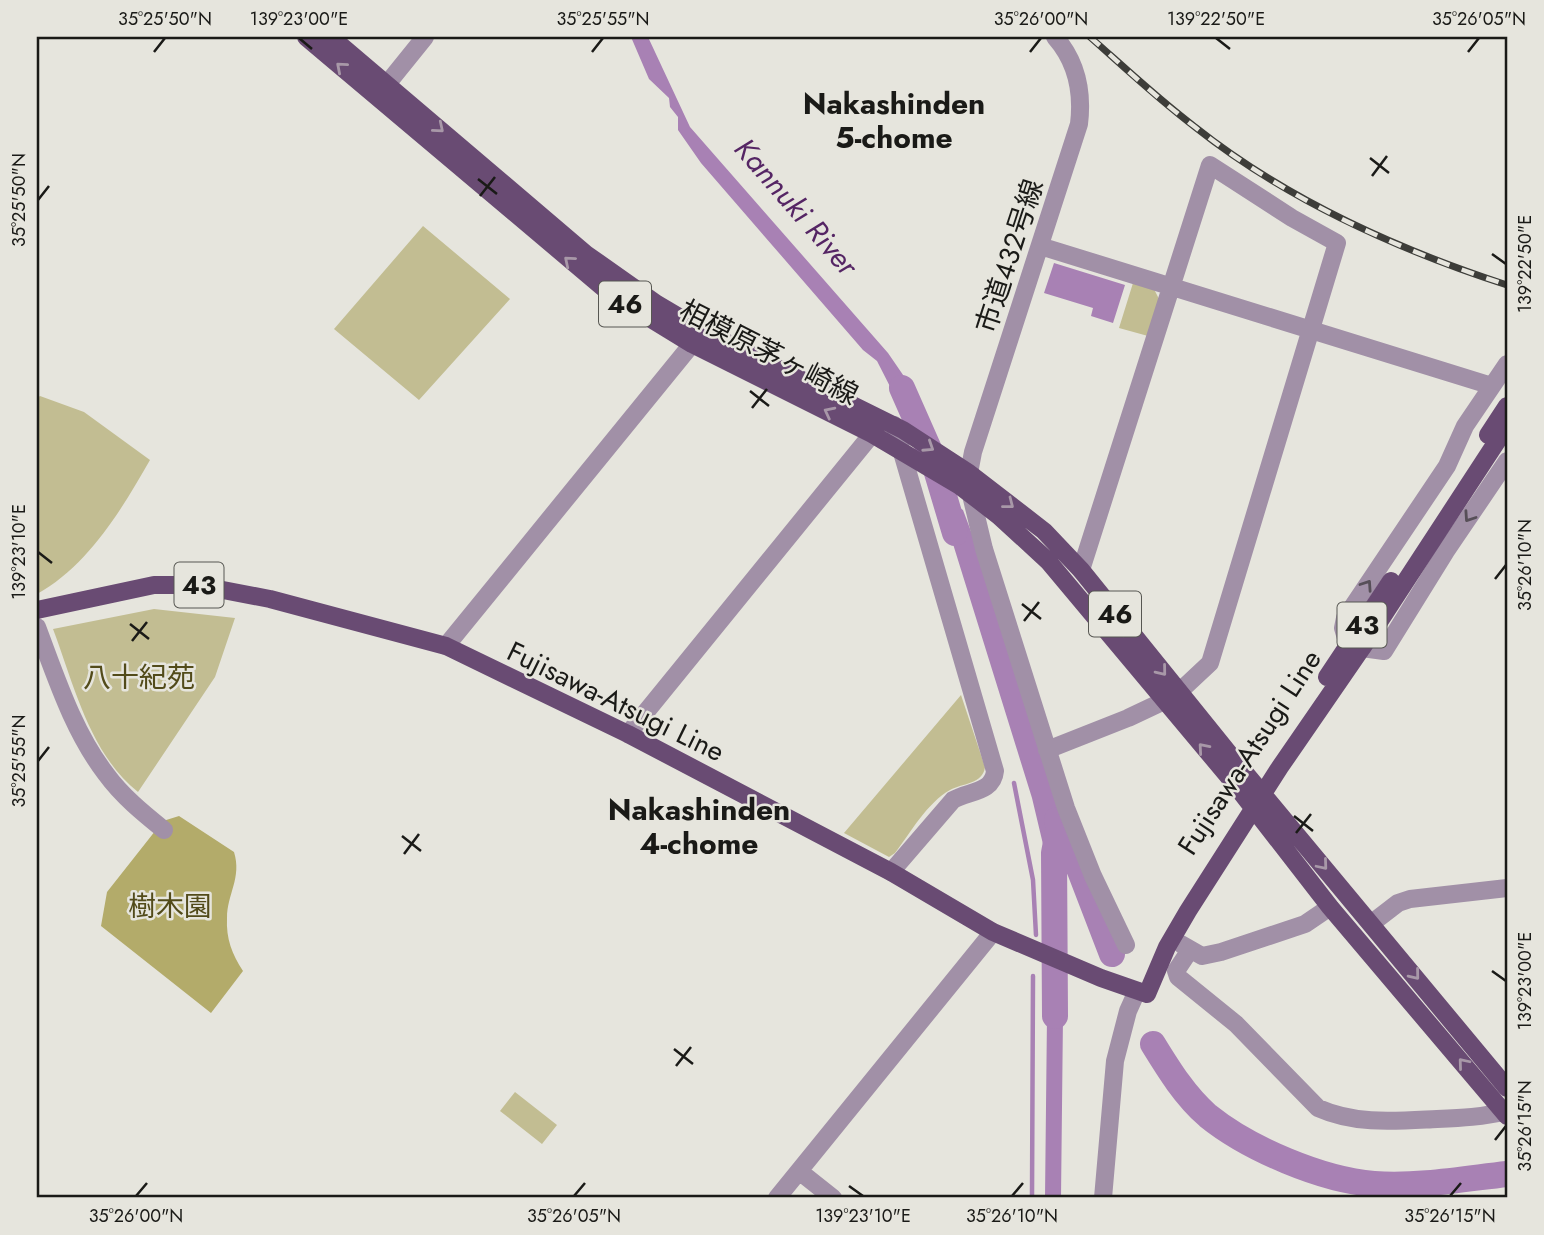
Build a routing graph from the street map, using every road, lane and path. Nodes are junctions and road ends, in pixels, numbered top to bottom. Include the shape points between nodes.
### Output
1 (306, 37) edge
2 (331, 37) edge
3 (425, 37) edge
4 (1055, 37) edge
5 (382, 91) junction
6 (1040, 246) junction
7 (1169, 287) junction
8 (1312, 332) junction
9 (692, 344) junction
10 (1507, 364) edge
11 (1492, 386) junction
12 (1507, 406) edge
13 (1507, 426) edge
14 (899, 428) junction
15 (872, 434) junction
16 (906, 454) junction
17 (1507, 461) edge
18 (1472, 469) junction
19 (964, 479) junction
20 (1081, 570) junction
21 (37, 610) edge
22 (37, 627) edge
23 (446, 646) junction
24 (1355, 647) junction
25 (1171, 697) junction
26 (628, 734) junction
27 (1047, 750) junction
28 (1260, 789) junction
29 (1250, 805) junction
30 (164, 830) dead end
31 (891, 872) junction
32 (1507, 888) edge
33 (1330, 907) junction
34 (1372, 923) junction
35 (993, 932) junction
36 (1172, 939) junction
37 (1126, 945) dead end
38 (1189, 950) junction
39 (1142, 992) junction
40 (1507, 1088) edge
41 (1506, 1113) edge
42 (799, 1171) junction
43 (777, 1198) edge
44 (833, 1198) edge
45 (1103, 1198) edge

5 -> 1 main road, 相模原茅ヶ崎線 / 46
2 - 5 main road, 相模原茅ヶ崎線 / 46
3 - 5 street
4 - 6 street, 市道432号線 via 1077,74 1081,106
9 -> 5 main road, 相模原茅ヶ崎線 / 46 via 612,295
5 -> 14 main road, 相模原茅ヶ崎線 / 46 via 622,280 701,330
6 - 7 street
6 - 19 street, 市道432号線
7 - 8 street
7 - 8 street via 1210,165 1337,243
7 - 20 street
8 - 11 street
8 - 25 street via 1210,663
15 -> 9 main road, 相模原茅ヶ崎線 / 46
9 - 23 street
10 - 11 street
24 -> 11 street via 1343,628 1345,618 1447,466 1465,426
12 - 18 main road, Fujisawa-Atsugi Line / 43
13 - 18 main road, Fujisawa-Atsugi Line / 43
14 - 16 street
14 -> 19 main road, 相模原茅ヶ崎線 / 46
15 - 16 main road, 相模原茅ヶ崎線 / 46
15 - 26 street
16 - 19 main road, 相模原茅ヶ崎線 / 46
16 - 31 street via 995,771 989,786 953,800
17 -> 24 street via 1384,651
18 - 24 main road, Fujisawa-Atsugi Line / 43
19 -> 20 main road, 46 via 1044,531
19 - 25 main road, 46 via 1048,561
19 - 27 street
20 -> 25 main road, 46
21 - 23 main road, Fujisawa-Atsugi Line / 43 via 154,585 197,584
22 - 30 street via 75,725 105,773 132,804
23 - 26 main road, Fujisawa-Atsugi Line / 43
24 - 28 main road, Fujisawa-Atsugi Line / 43
25 - 27 street
25 - 28 main road, 46
29 -> 25 main road, 46
26 - 31 main road, Fujisawa-Atsugi Line / 43
27 - 37 street via 1093,876
28 - 29 main road, Fujisawa-Atsugi Line / 43
28 -> 34 main road, 46
29 - 33 main road, 46
29 - 36 main road, Fujisawa-Atsugi Line / 43
29 - 39 main road, Fujisawa-Atsugi Line / 43 via 1168,927
31 - 35 main road, Fujisawa-Atsugi Line / 43
32 - 34 street via 1410,899
33 - 38 street via 1305,924 1220,952 1202,956
41 -> 33 main road, 46
34 -> 40 main road, 46
35 - 39 main road, Fujisawa-Atsugi Line / 43
35 - 42 street
36 - 38 street
36 - 39 main road, Fujisawa-Atsugi Line / 43
38 - 41 street via 1176,971 1178,977 1236,1024 1318,1108 1335,1116 1383,1122
39 - 45 street via 1128,1011 1115,1061
42 - 43 street
42 - 44 street

